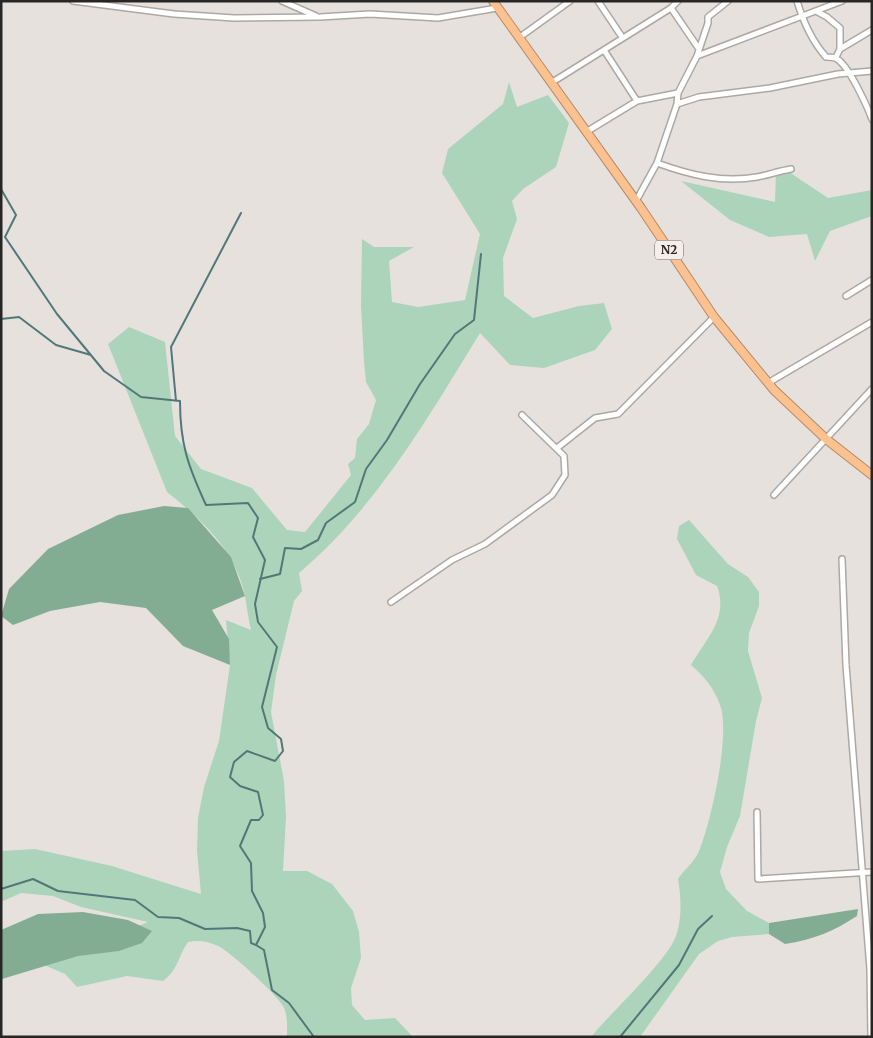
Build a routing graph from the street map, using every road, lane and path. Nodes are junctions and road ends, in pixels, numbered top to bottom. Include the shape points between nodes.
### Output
1 (72, 1) edge
2 (282, 1) edge
3 (570, 1) edge
4 (598, 1) edge
5 (678, 1) edge
6 (728, 1) edge
7 (797, 1) edge
8 (842, 1) edge
9 (105, 4) edge
10 (495, 5) edge
11 (671, 8) junction
12 (816, 11) junction
13 (802, 16) junction
14 (320, 17) junction
15 (872, 30) edge
16 (520, 37) junction
17 (622, 37) junction
18 (700, 48) junction
19 (840, 49) junction
20 (604, 50) junction
21 (697, 56) junction
22 (836, 57) junction
23 (872, 71) edge
24 (849, 74) junction
25 (551, 83) junction
26 (678, 93) junction
27 (636, 101) junction
28 (677, 104) junction
29 (872, 119) edge
30 (586, 132) junction
31 (657, 163) junction
32 (791, 170) dead end
33 (635, 201) junction
34 (872, 280) edge
35 (846, 296) dead end
36 (714, 317) junction
37 (872, 322) edge
38 (768, 383) junction
39 (872, 389) edge
40 (522, 415) dead end
41 (826, 439) junction
42 (557, 448) junction
43 (872, 475) edge
44 (774, 496) dead end
45 (842, 559) dead end
46 (391, 602) dead end
47 (757, 812) dead end
48 (872, 872) edge
49 (862, 873) junction
50 (871, 1037) edge

1 - 9 street
2 - 14 street
3 - 16 street
4 - 17 street
5 - 11 street
6 - 18 street via 708,17
7 - 13 street
8 - 12 street
9 - 14 street via 234,18
10 - 14 street via 438,18 370,14
10 - 16 highway, N2
11 - 17 street
11 - 18 street
12 - 13 street
12 - 19 street via 840,28
13 - 21 street
13 - 22 street via 826,57
15 - 19 street
16 - 25 highway, N2
17 - 20 street
18 - 21 street
19 - 22 street
20 - 25 street
20 - 27 street
21 - 26 street
22 - 24 street
23 - 24 street
24 - 28 street via 699,97
24 - 29 street
25 - 30 highway, N2
26 - 27 street
26 - 28 street
27 - 30 street
28 - 31 street
30 - 33 highway, N2
31 - 32 street via 686,173 730,180
31 - 33 street
33 - 36 highway, N2
34 - 35 street
36 - 38 highway, N2
36 - 42 street via 618,414 595,418
37 - 38 street
38 - 41 highway, N2
39 - 41 street
40 - 42 street
41 - 43 highway, N2
41 - 44 street
42 - 46 street via 564,456 565,475 552,495 485,544 452,560
45 - 49 street via 846,665
47 - 49 street via 758,879
48 - 49 street
49 - 50 street via 870,969

